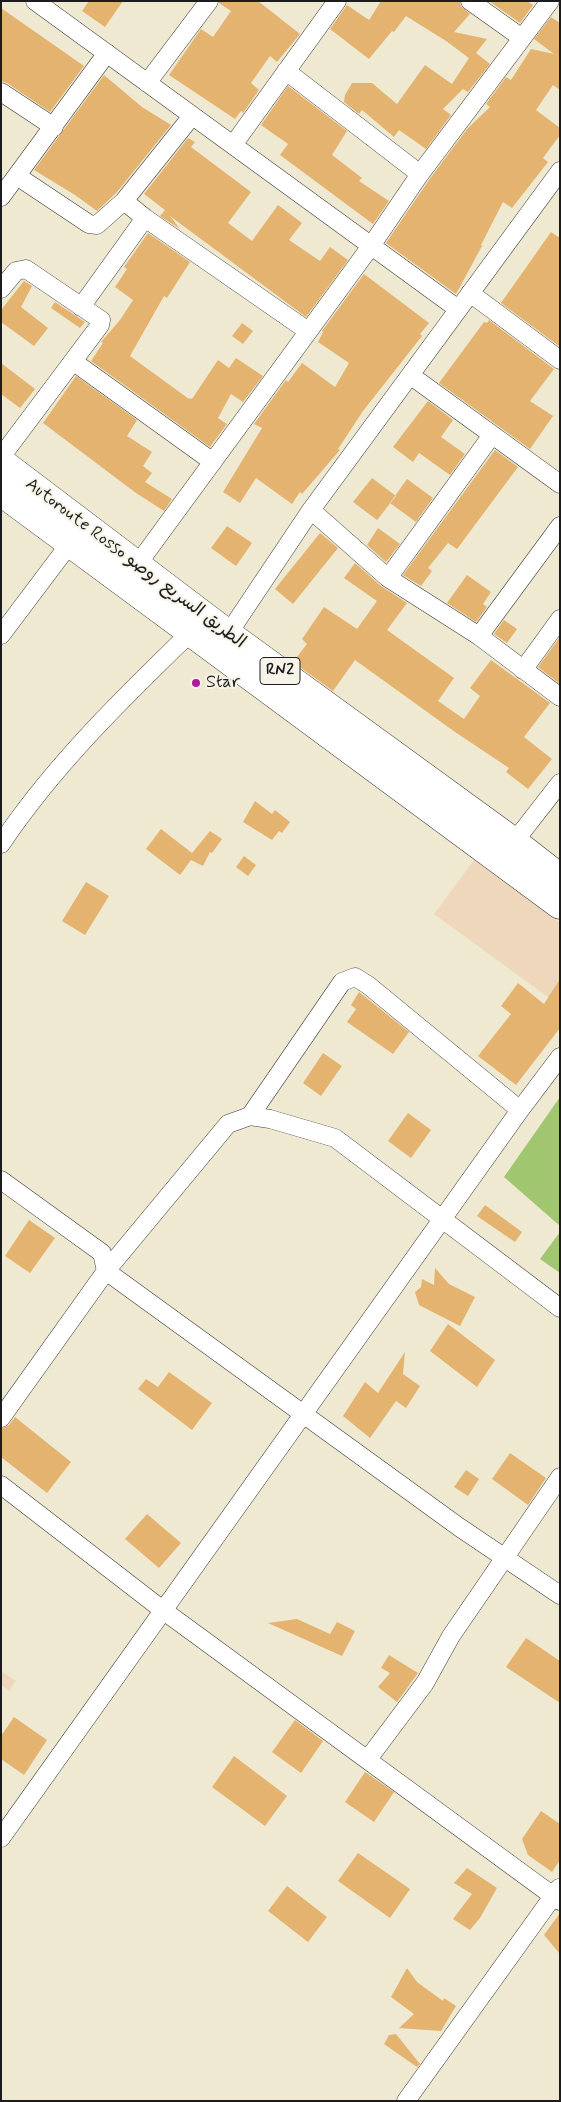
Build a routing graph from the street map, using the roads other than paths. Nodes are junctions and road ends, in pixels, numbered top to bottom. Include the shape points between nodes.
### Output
1 (35, 1) edge
2 (209, 1) edge
3 (337, 1) edge
4 (470, 1) edge
5 (550, 1) edge
6 (522, 38) junction
7 (107, 54) junction
8 (286, 71) junction
9 (147, 83) junction
10 (1, 92) edge
11 (192, 116) junction
12 (54, 127) junction
13 (233, 146) junction
14 (560, 171) edge
15 (420, 174) junction
16 (17, 176) junction
17 (1, 196) edge
18 (124, 201) junction
19 (145, 218) junction
20 (370, 246) junction
21 (1, 289) edge
22 (470, 293) junction
23 (81, 307) junction
24 (458, 309) junction
25 (308, 331) junction
26 (559, 358) edge
27 (74, 362) junction
28 (410, 375) junction
29 (492, 435) junction
30 (1, 457) edge
31 (1, 462) edge
32 (213, 462) junction
33 (560, 484) edge
34 (1, 492) edge
35 (311, 510) junction
36 (560, 526) edge
37 (71, 542) junction
38 (137, 565) junction
39 (388, 578) junction
40 (560, 619) edge
41 (191, 632) junction
42 (228, 634) junction
43 (1, 635) edge
44 (479, 636) junction
45 (523, 670) junction
46 (560, 697) edge
47 (560, 783) edge
48 (514, 842) junction
49 (1, 844) edge
50 (560, 878) edge
51 (560, 905) edge
52 (560, 1057) edge
53 (520, 1110) junction
54 (250, 1116) junction
55 (1, 1180) edge
56 (442, 1220) junction
57 (106, 1271) junction
58 (560, 1308) edge
59 (303, 1414) junction
60 (1, 1418) edge
61 (560, 1477) edge
62 (1, 1485) edge
63 (504, 1558) junction
64 (560, 1595) edge
65 (164, 1611) junction
66 (368, 1760) junction
67 (1, 1838) edge
68 (557, 1894) edge
69 (413, 2098) edge

1 - 7 street
2 - 9 street
3 - 8 street
4 - 6 street
5 - 6 street
6 - 15 street
7 - 9 street
7 - 12 street
8 - 13 street
8 - 15 street
9 - 11 street
10 - 12 street
11 - 13 street
11 - 18 street
12 - 16 street
13 - 20 street
14 - 22 street
15 - 20 street
16 - 17 street
16 - 18 street via 89,224 97,225
18 - 19 street
19 - 23 street
19 - 25 street
20 - 24 street
20 - 25 street
21 - 23 street via 16,271 26,269
22 - 24 street
22 - 26 street
23 - 27 street via 101,320
24 - 28 street
25 - 32 street
27 - 30 street
27 - 32 street
28 - 29 street
28 - 35 street
29 - 33 street
29 - 39 street
31 - 38 highway, Autoroute Rosso الطريق السريع روصو / RN2
32 - 38 street
34 - 37 highway, Autoroute Rosso الطريق السريع روصو / RN2
35 - 39 street
35 - 42 street
36 - 44 street
37 - 41 highway, Autoroute Rosso الطريق السريع روصو / RN2
37 - 43 street
38 - 42 highway, Autoroute Rosso الطريق السريع روصو / RN2
39 - 44 street
40 - 45 street
41 - 49 street via 102,719 22,813
41 - 51 highway, Autoroute Rosso الطريق السريع روصو / RN2
42 - 48 highway, Autoroute Rosso الطريق السريع روصو / RN2
44 - 45 street
45 - 46 street
47 - 48 street
48 - 50 highway, Autoroute Rosso الطريق السريع روصو / RN2
52 - 53 street
53 - 54 street via 355,977 342,982
53 - 56 street
54 - 56 street via 335,1138
54 - 57 street via 228,1124
55 - 57 street via 102,1253
56 - 58 street
56 - 59 street
57 - 59 street
57 - 60 street
59 - 63 street
59 - 65 street
61 - 63 street
62 - 65 street
63 - 64 street
63 - 66 street via 451,1636 425,1683
65 - 66 street
65 - 67 street
66 - 68 street
68 - 69 street

